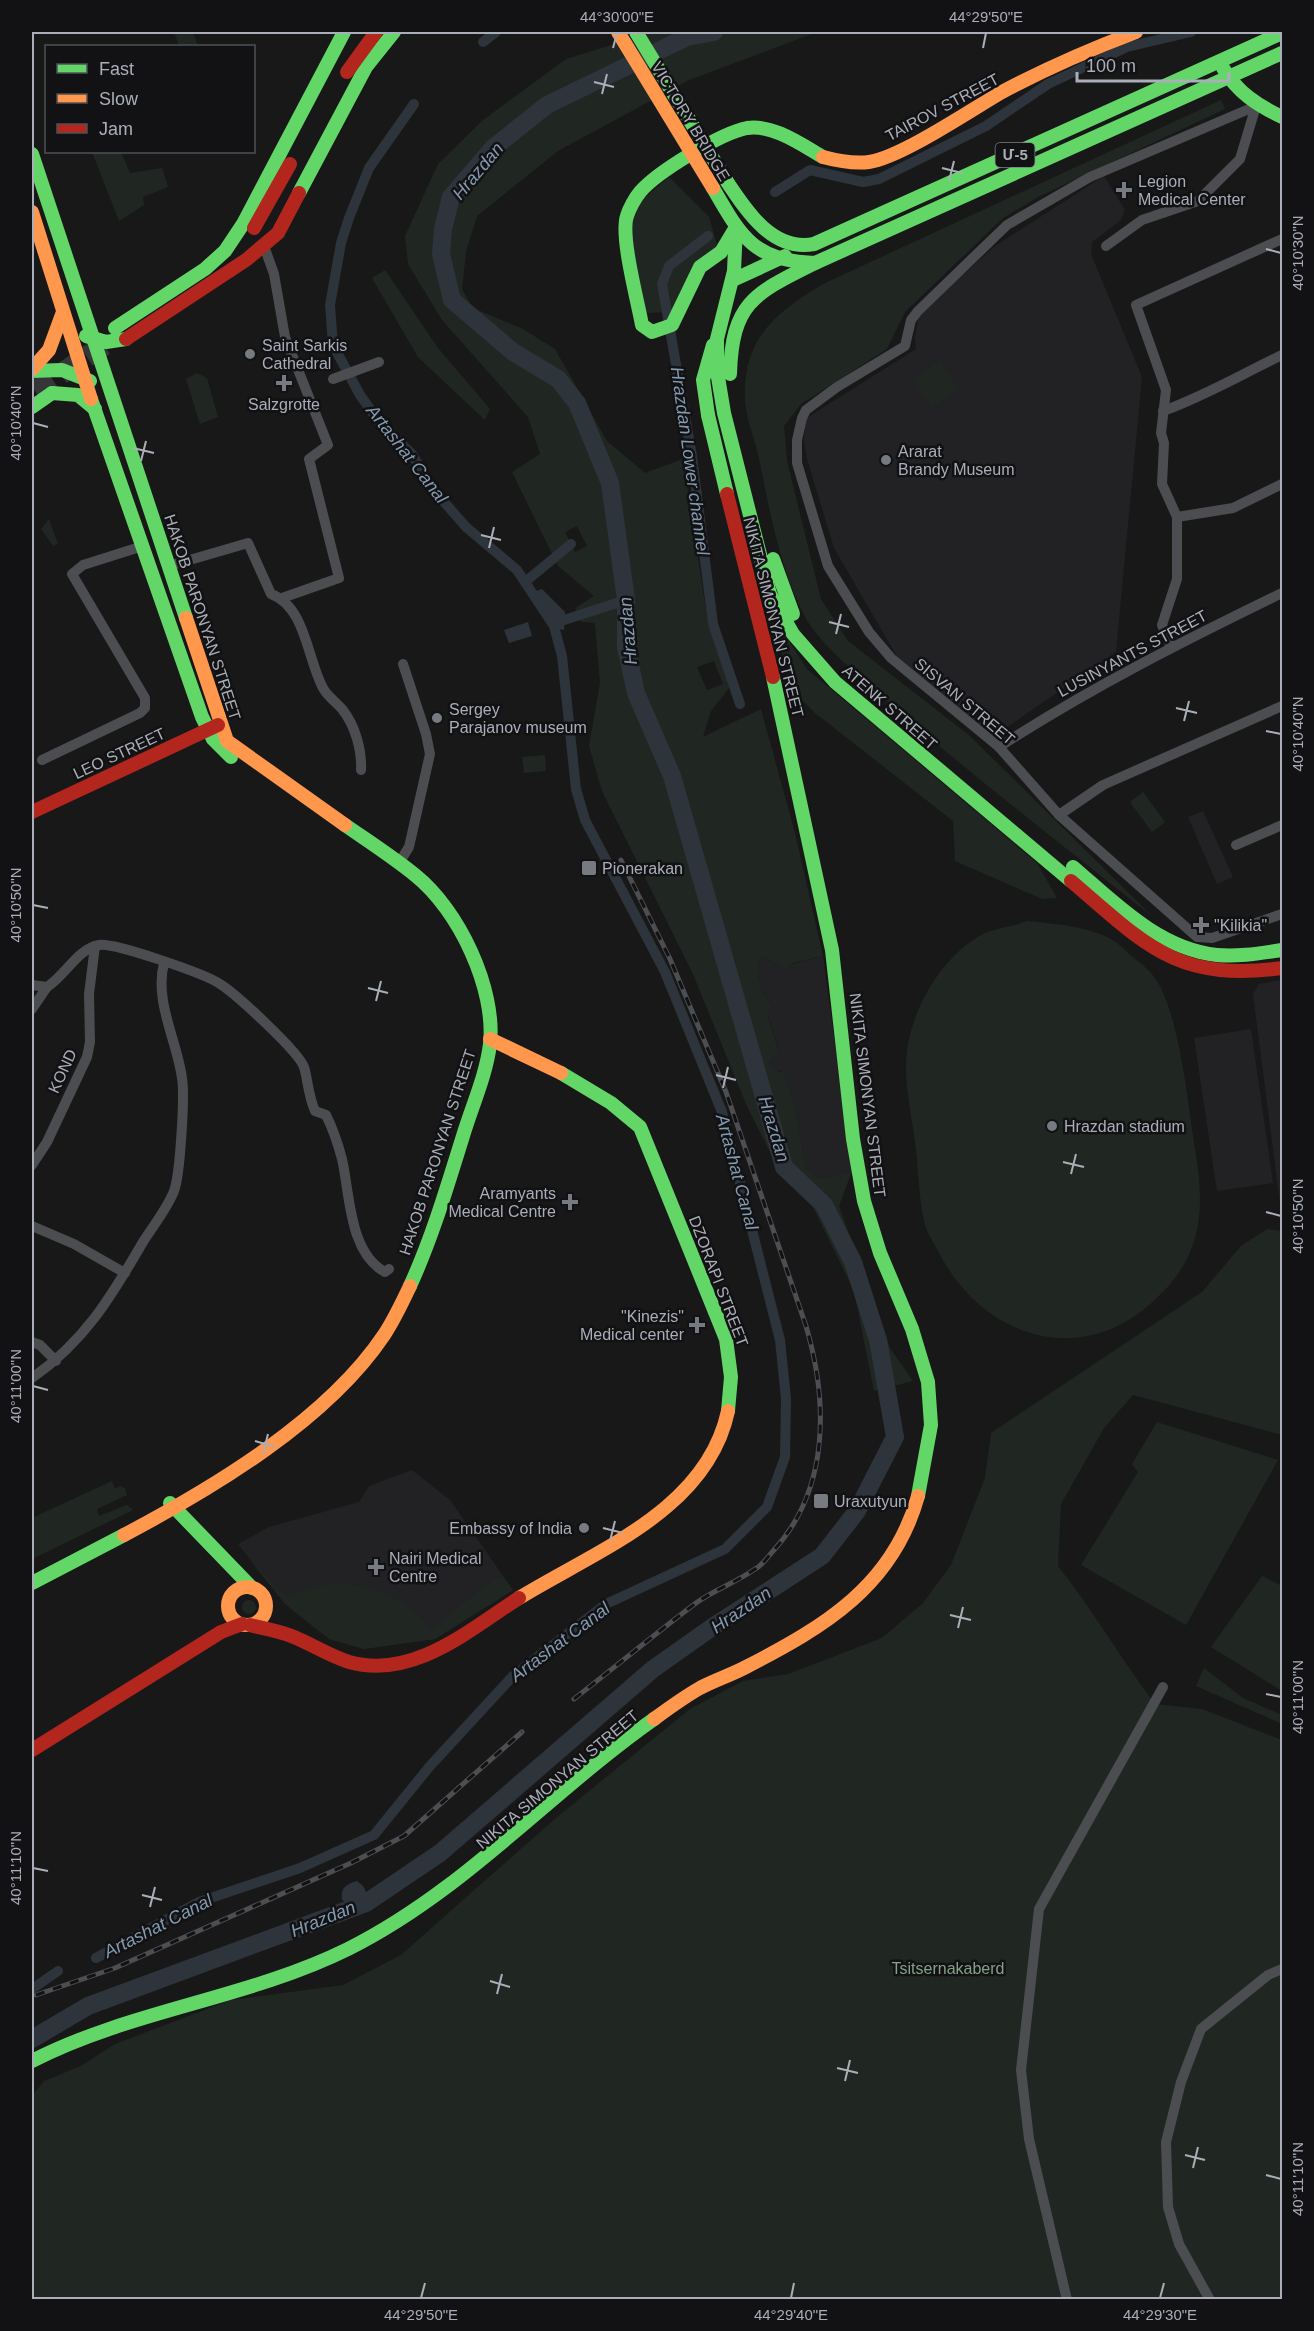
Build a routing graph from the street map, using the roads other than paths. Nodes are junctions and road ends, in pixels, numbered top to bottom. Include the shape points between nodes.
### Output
1 (344, 32) edge
2 (362, 32) edge
3 (376, 32) edge
4 (394, 32) edge
5 (618, 32) edge
6 (636, 32) edge
7 (1136, 32) edge
8 (1282, 33) edge
9 (1282, 53) edge
10 (1220, 62) junction
11 (1193, 74) junction
12 (1228, 79) junction
13 (1201, 91) junction
14 (1256, 105) junction
15 (1282, 117) edge
16 (32, 154) edge
17 (32, 212) edge
18 (752, 219) junction
19 (736, 227) junction
20 (1282, 239) edge
21 (256, 242) junction
22 (809, 245) junction
23 (1106, 246) dead end
24 (755, 248) junction
25 (776, 260) junction
26 (814, 263) junction
27 (756, 269) junction
28 (733, 280) junction
29 (755, 294) junction
30 (63, 312) junction
31 (84, 313) junction
32 (116, 328) junction
33 (126, 339) junction
34 (717, 339) junction
35 (94, 342) junction
36 (1282, 355) edge
37 (379, 362) dead end
38 (32, 370) edge
39 (82, 374) junction
40 (333, 379) dead end
41 (719, 384) junction
42 (52, 393) junction
43 (112, 395) junction
44 (32, 407) edge
45 (95, 409) junction
46 (1163, 411) junction
47 (708, 415) junction
48 (1282, 484) edge
49 (1177, 517) junction
50 (143, 546) junction
51 (169, 566) junction
52 (1282, 593) edge
53 (282, 598) junction
54 (1172, 646) junction
55 (403, 664) dead end
56 (1282, 706) edge
57 (220, 724) junction
58 (207, 731) junction
59 (999, 747) junction
60 (42, 760) dead end
61 (361, 770) dead end
62 (32, 812) edge
63 (1059, 815) junction
64 (1282, 825) edge
65 (1236, 845) dead end
66 (399, 863) junction
67 (1282, 914) edge
68 (95, 946) junction
69 (1282, 950) edge
70 (164, 963) junction
71 (1282, 968) edge
72 (32, 985) edge
73 (47, 987) junction
74 (32, 1009) edge
75 (490, 1039) junction
76 (32, 1165) edge
77 (32, 1226) edge
78 (389, 1269) dead end
79 (125, 1273) junction
80 (32, 1342) edge
81 (56, 1361) junction
82 (32, 1378) edge
83 (170, 1507) junction
84 (32, 1573) edge
85 (32, 1583) edge
86 (252, 1588) junction
87 (231, 1596) junction
88 (266, 1609) junction
89 (230, 1615) junction
90 (246, 1625) junction
91 (221, 1632) junction
92 (291, 1635) junction
93 (1163, 1687) dead end
94 (32, 1750) edge
95 (1282, 1969) edge
96 (32, 2061) edge
97 (1067, 2300) edge
98 (1210, 2300) edge

1 - 32 main road via 225,251 205,269
2 - 21 main road via 271,200
3 - 21 main road via 347,73 274,218
4 - 21 main road via 366,67 288,219
5 - 19 main road, VICTORY BRIDGE, bridge
6 - 18 main road, VICTORY BRIDGE, bridge
7 - 19 main road, TAIROV STREET via 1005,92 897,152 870,162 824,157 782,134 748,128 675,164 640,192 625,223 640,320 652,332 672,325 700,267 722,252
8 - 10 main road, Մ-5
9 - 12 main road, Մ-5
10 - 11 main road, Մ-5
10 - 12 main road
11 - 13 main road
11 - 22 main road, Մ-5
12 - 13 main road, Մ-5
12 - 14 main road
13 - 26 main road, Մ-5
14 - 15 main road
14 - 23 street via 1240,159 1198,201 1142,220
14 - 59 street, SISVAN STREET via 1090,177 1007,225 918,311 911,320 905,346 806,410 797,440 797,463 828,566 868,632 891,658
16 - 31 main road, HAKOB PARONYAN STREET
17 - 30 main road, HAKOB PARONYAN STREET
18 - 22 main road, VICTORY BRIDGE via 783,240
18 - 24 main road, VICTORY BRIDGE
19 - 24 main road, VICTORY BRIDGE
19 - 28 main road, ATENK STREET
20 - 46 street via 1136,305 1166,390
21 - 33 main road
21 - 53 street via 274,274 285,337 328,445 309,459 339,578
22 - 25 main road, Մ-5
24 - 25 main road, VICTORY BRIDGE
24 - 27 main road, VICTORY BRIDGE
25 - 26 main road
25 - 27 main road, Մ-5
26 - 29 main road
27 - 28 main road, Մ-5
27 - 29 main road, VICTORY BRIDGE
28 - 34 main road, ATENK STREET
29 - 69 main road, ATENK STREET via 735,326 729,353 730,380 778,577 790,610 810,639 859,689 1154,934 1181,948 1224,956
30 - 35 main road via 75,330
30 - 38 main road via 49,350
30 - 39 main road, HAKOB PARONYAN STREET
31 - 32 main road via 103,327
31 - 35 main road, HAKOB PARONYAN STREET
32 - 35 main road
33 - 35 main road
33 - 43 main road via 113,359
34 - 41 main road, ATENK STREET
34 - 47 main road, NIKITA SIMONYAN STREET via 703,374 701,392
35 - 39 main road
35 - 39 main road via 93,372
35 - 43 main road, HAKOB PARONYAN STREET
36 - 46 street via 1198,399
37 - 40 street
38 - 39 main road
39 - 42 main road
39 - 43 main road
39 - 45 main road, HAKOB PARONYAN STREET
41 - 47 main road via 710,387
41 - 71 main road, ATENK STREET via 770,593 788,628 816,663 1145,944 1175,961 1204,968 1238,973
42 - 44 main road
42 - 45 main road via 78,395
43 - 51 main road, HAKOB PARONYAN STREET
45 - 50 main road, HAKOB PARONYAN STREET
46 - 49 street via 1162,484
47 - 96 main road, NIKITA SIMONYAN STREET via 810,837 833,957 864,1205 912,1327 931,1404 925,1462 898,1548 858,1595 821,1624 698,1690 624,1740 473,1871 413,1913 310,1967 121,2026
48 - 49 street via 1233,508
49 - 54 street via 1177,579 1162,625
50 - 58 main road, HAKOB PARONYAN STREET
50 - 60 street via 83,565 72,574 145,698 145,708
51 - 53 street via 248,543 271,594
51 - 57 main road, HAKOB PARONYAN STREET
52 - 54 street, LUSINYANTS STREET
53 - 61 street via 301,628 324,690 351,721 362,757
54 - 59 street, LUSINYANTS STREET via 1067,703
55 - 66 street via 430,754 409,847
56 - 63 street via 1103,785
57 - 58 main road, LEO STREET
57 - 66 main road, HAKOB PARONYAN STREET via 234,747
58 - 62 main road, LEO STREET
58 - 83 main road, HAKOB PARONYAN STREET via 217,747 408,880 438,909 458,940 474,980 478,1037 469,1084 404,1275 368,1344 319,1399
59 - 63 street, SISVAN STREET
63 - 67 street, SISVAN STREET via 1197,937 1212,938
64 - 65 street
66 - 75 main road, HAKOB PARONYAN STREET via 441,901 466,940 484,986
68 - 70 street via 121,947
68 - 73 street via 80,954
68 - 76 street, KOND via 88,994 87,1057
70 - 78 street via 221,984 266,1024 304,1068 307,1092 315,1111 326,1115 336,1140 352,1222 372,1262 385,1272
70 - 79 street via 164,1006 175,1042 184,1101 175,1189
72 - 73 street
73 - 74 street
75 - 83 main road, HAKOB PARONYAN STREET via 486,1064 434,1221 398,1311 379,1343 298,1425
75 - 92 main road, DZORAPI STREET via 514,1048 611,1103 640,1126 726,1339 733,1393 726,1425 694,1480 668,1503 436,1651 376,1665 347,1661
77 - 79 street
79 - 81 street via 94,1320
80 - 81 street
81 - 82 street
83 - 84 main road, HAKOB PARONYAN STREET
83 - 85 main road, HAKOB PARONYAN STREET
83 - 86 main road
83 - 87 main road via 229,1573
86 - 87 main road via 242,1588
86 - 88 main road via 263,1595
87 - 89 main road
88 - 90 main road via 261,1620
88 - 92 main road
89 - 90 main road
89 - 91 main road
90 - 91 main road
90 - 92 main road
91 - 94 main road
93 - 97 street via 1039,1909 1021,2070 1029,2139
95 - 98 street via 1268,1975 1201,2029 1178,2090 1166,2142 1168,2207 1179,2244

